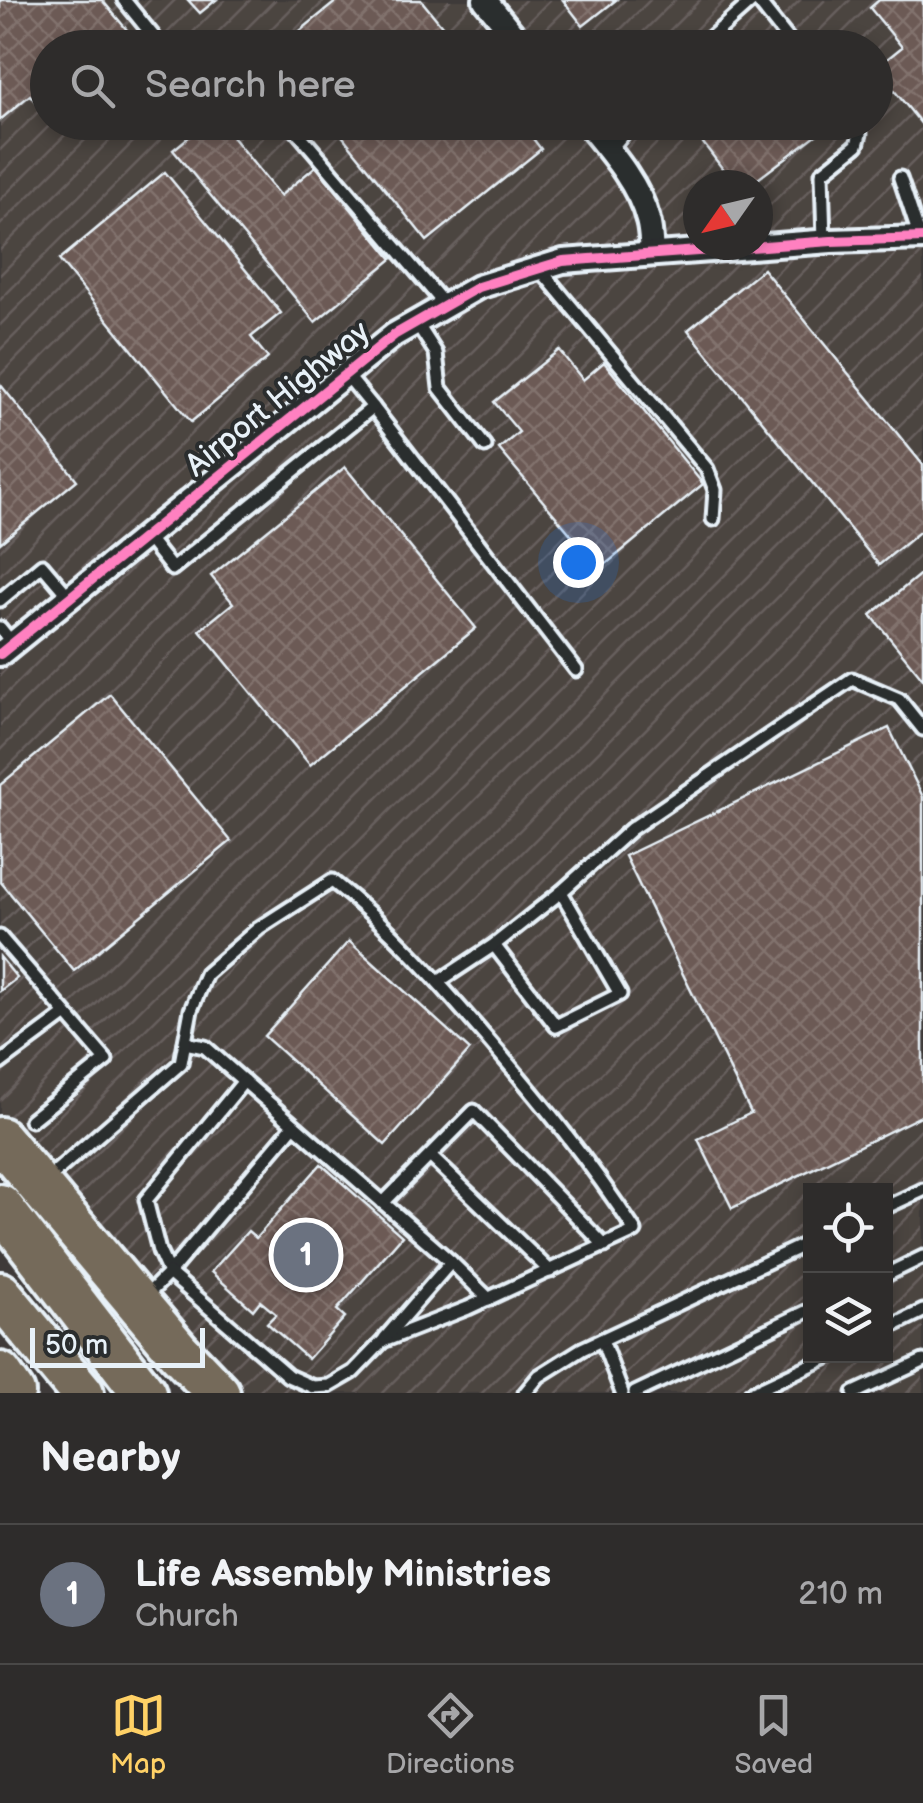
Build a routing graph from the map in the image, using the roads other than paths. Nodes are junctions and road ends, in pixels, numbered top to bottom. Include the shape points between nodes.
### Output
1 (124, 0) edge
2 (486, 0) edge
3 (755, 0) edge
4 (148, 30) edge
5 (510, 30) edge
6 (720, 30) edge
7 (780, 30) edge
8 (304, 140) edge
9 (601, 140) edge
10 (619, 140) edge
11 (858, 140) edge
12 (610, 151) junction
13 (900, 178) dead end
14 (922, 238) edge
15 (824, 242) junction
16 (652, 253) junction
17 (539, 268) junction
18 (445, 305) junction
19 (416, 321) junction
20 (346, 374) junction
21 (373, 406) junction
22 (485, 446) dead end
23 (714, 519) dead end
24 (146, 536) junction
25 (70, 598) junction
26 (0, 600) edge
27 (4, 642) edge
28 (576, 670) dead end
29 (923, 729) edge
30 (561, 892) junction
31 (0, 937) edge
32 (494, 945) junction
33 (438, 982) junction
34 (66, 1014) junction
35 (185, 1043) junction
36 (0, 1063) edge
37 (244, 1081) junction
38 (294, 1124) junction
39 (16, 1130) edge
40 (430, 1156) junction
41 (38, 1186) junction
42 (923, 1190) edge
43 (384, 1202) junction
44 (893, 1204) edge
45 (0, 1206) edge
46 (803, 1245) edge
47 (605, 1246) junction
48 (923, 1257) edge
49 (451, 1262) junction
50 (550, 1271) junction
51 (169, 1273) junction
52 (888, 1273) edge
53 (0, 1294) edge
54 (489, 1298) junction
55 (138, 1304) junction
56 (923, 1312) edge
57 (803, 1313) edge
58 (893, 1326) edge
59 (602, 1340) junction
60 (383, 1341) junction
61 (112, 1349) junction
62 (923, 1361) edge
63 (815, 1363) edge
64 (0, 1374) edge
65 (13, 1393) edge
66 (82, 1393) edge
67 (144, 1393) edge
68 (157, 1393) edge
69 (218, 1393) edge
70 (526, 1393) edge
71 (622, 1393) edge
72 (635, 1393) edge
73 (751, 1393) edge
74 (854, 1393) edge

1 - 4 lane
2 - 5 street
3 - 6 lane
3 - 7 lane
8 - 18 lane
9 - 12 street
10 - 12 lane
11 - 15 lane via 822,173
12 - 16 street via 648,218
13 - 14 lane
14 - 15 street, Airport Highway
15 - 16 street, Airport Highway
16 - 17 street, Airport Highway
17 - 18 street, Airport Highway
17 - 23 lane via 707,469 715,490
18 - 19 street, Airport Highway
19 - 20 street, Airport Highway
19 - 22 lane via 436,353 440,388
20 - 21 lane
20 - 24 street, Airport Highway
21 - 24 lane via 172,568
21 - 28 lane
24 - 25 street, Airport Highway
25 - 26 lane via 42,566
25 - 27 street, Airport Highway
29 - 30 lane via 900,699 852,679 630,829
30 - 32 lane
30 - 32 lane via 620,994 556,1026
31 - 34 lane
32 - 33 lane
33 - 35 lane via 380,919 332,882 258,928 206,974
33 - 47 lane via 574,1142 636,1231
34 - 36 lane
34 - 39 lane via 106,1060
35 - 37 lane via 205,1047
35 - 41 lane via 181,1063
37 - 38 lane
37 - 51 lane via 146,1200
38 - 43 lane
38 - 51 lane
39 - 41 highway
40 - 43 lane
40 - 47 lane via 474,1111
40 - 50 lane
41 - 55 highway
42 - 44 lane
43 - 49 lane
45 - 61 highway
46 - 59 lane
47 - 50 lane
48 - 52 lane
49 - 54 lane
49 - 60 lane
50 - 54 lane
51 - 55 lane
51 - 60 lane via 288,1376 313,1387 353,1372
53 - 66 highway
54 - 60 lane
55 - 69 highway
56 - 58 lane
57 - 72 lane
59 - 70 lane via 539,1376
59 - 71 lane
61 - 67 highway
61 - 68 highway
62 - 74 lane
63 - 73 lane
64 - 65 highway

